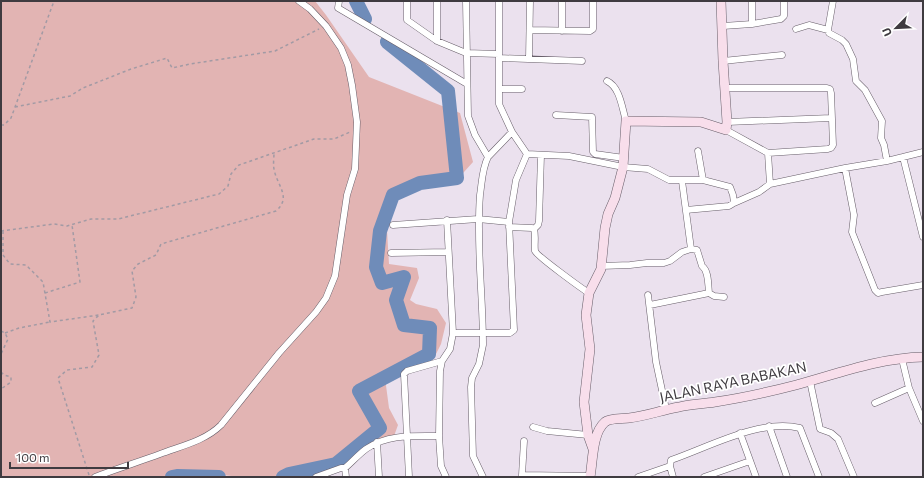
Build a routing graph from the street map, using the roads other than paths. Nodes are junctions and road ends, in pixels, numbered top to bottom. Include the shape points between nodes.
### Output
1 (299, 1) edge
2 (339, 1) edge
3 (406, 1) edge
4 (436, 1) edge
5 (466, 1) edge
6 (499, 1) edge
7 (530, 1) edge
8 (562, 1) edge
9 (593, 1) edge
10 (721, 1) edge
11 (752, 1) edge
12 (784, 1) edge
13 (833, 1) edge
14 (752, 24) junction
15 (722, 26) junction
16 (796, 29) dead end
17 (530, 30) junction
18 (828, 30) junction
19 (562, 31) junction
20 (437, 41) junction
21 (466, 53) junction
22 (782, 55) dead end
23 (499, 56) junction
24 (529, 59) junction
25 (582, 60) dead end
26 (723, 61) junction
27 (607, 81) dead end
28 (467, 84) junction
29 (725, 88) junction
30 (499, 89) junction
31 (522, 89) dead end
32 (556, 115) dead end
33 (832, 118) junction
34 (626, 121) junction
35 (727, 126) junction
36 (512, 132) junction
37 (698, 151) dead end
38 (923, 152) edge
39 (768, 153) junction
40 (527, 154) junction
41 (540, 155) junction
42 (488, 157) junction
43 (903, 157) junction
44 (887, 161) junction
45 (623, 162) junction
46 (845, 168) junction
47 (703, 180) junction
48 (682, 181) junction
49 (770, 184) junction
50 (734, 202) junction
51 (686, 210) junction
52 (478, 218) junction
53 (447, 220) junction
54 (393, 225) dead end
55 (509, 225) junction
56 (534, 229) junction
57 (923, 238) edge
58 (691, 249) junction
59 (448, 252) junction
60 (391, 254) dead end
61 (601, 266) junction
62 (923, 285) edge
63 (589, 293) junction
64 (709, 293) junction
65 (648, 295) dead end
66 (724, 297) dead end
67 (650, 305) junction
68 (453, 333) junction
69 (483, 333) junction
70 (923, 357) edge
71 (902, 359) junction
72 (442, 361) junction
73 (810, 381) junction
74 (909, 388) junction
75 (875, 403) dead end
76 (666, 409) junction
77 (923, 421) edge
78 (769, 426) junction
79 (532, 427) dead end
80 (740, 433) junction
81 (588, 435) junction
82 (407, 436) junction
83 (439, 436) junction
84 (524, 441) dead end
85 (377, 442) junction
86 (593, 448) junction
87 (750, 461) junction
88 (670, 466) junction
89 (345, 468) junction
90 (522, 476) edge
91 (95, 477) edge
92 (316, 477) edge
93 (346, 477) edge
94 (379, 477) edge
95 (409, 477) edge
96 (446, 477) edge
97 (482, 477) edge
98 (591, 477) edge
99 (638, 477) edge
100 (673, 477) edge
101 (704, 477) edge
102 (756, 477) edge
103 (787, 477) edge
104 (819, 477) edge
105 (854, 477) edge

1 - 91 street via 326,26 341,48 352,85 357,130 355,169 347,196 335,276 326,298 212,433 178,448
2 - 28 street via 338,8
3 - 20 street via 407,20
4 - 20 street
5 - 21 street
6 - 23 street
7 - 17 street
8 - 19 street
9 - 19 street via 592,30
10 - 15 street
11 - 14 street
12 - 14 street via 782,18
13 - 18 street
14 - 15 street
15 - 26 street
16 - 18 street via 809,25
17 - 19 street
17 - 24 street
18 - 44 street via 846,44 853,59 856,81 865,90 882,122 881,138
20 - 21 street
21 - 23 street
21 - 28 street
22 - 26 street
23 - 24 street
23 - 30 street
24 - 25 street
26 - 29 street
27 - 34 street via 616,90
28 - 42 street via 468,116 475,135
29 - 33 street via 827,88 831,93
29 - 35 street
30 - 31 street
30 - 36 street via 499,104
32 - 45 street via 592,117 593,152
33 - 35 street
33 - 39 street via 832,148
34 - 35 street via 701,122
34 - 45 street
35 - 39 street
36 - 40 street
36 - 42 street
37 - 47 street
38 - 43 street
39 - 49 street
40 - 41 street
40 - 55 street via 516,180
41 - 45 street
41 - 56 street via 539,221
42 - 52 street via 482,172
43 - 44 street
43 - 57 street
44 - 46 street
45 - 48 street via 648,169 669,180
45 - 61 street via 615,198 604,228
46 - 49 street
46 - 62 street via 854,215 852,232 875,290 882,292
47 - 48 street
47 - 50 street via 730,187
48 - 51 street
49 - 50 street via 760,192
50 - 51 street via 729,206
51 - 58 street
52 - 53 street
52 - 55 street
52 - 69 street
53 - 54 street
53 - 59 street
55 - 56 street
55 - 69 street via 514,330 510,333
56 - 63 street via 535,250 538,255
58 - 61 street via 664,263
58 - 64 street via 697,250 700,263 706,272
59 - 60 street
59 - 68 street
61 - 63 street
63 - 81 street via 586,314 590,349 584,402
64 - 66 street
64 - 67 street
65 - 67 street
67 - 76 street via 656,362
68 - 69 street
68 - 72 street via 450,349
69 - 97 street via 479,364 472,378 471,387 473,456
70 - 71 street, JALAN RAYA BABAKAN
71 - 73 street, JALAN RAYA BABAKAN via 853,368
71 - 74 street
72 - 82 street via 405,373
72 - 83 street
73 - 76 street, JALAN RAYA BABAKAN via 727,400
73 - 105 street via 820,429 838,439
74 - 75 street
74 - 77 street
76 - 86 street, JALAN RAYA BABAKAN via 632,418 608,420 599,432
78 - 80 street
78 - 103 street
78 - 104 street via 800,428
79 - 81 street
80 - 87 street
80 - 88 street via 672,460
81 - 86 street
82 - 83 street
82 - 85 street
82 - 95 street
83 - 96 street via 441,466
84 - 90 street
85 - 89 street
85 - 94 street
86 - 98 street, JALAN RAYA BABAKAN
87 - 101 street
87 - 102 street
88 - 99 street
88 - 100 street
89 - 92 street
89 - 93 street
90 - 98 street

